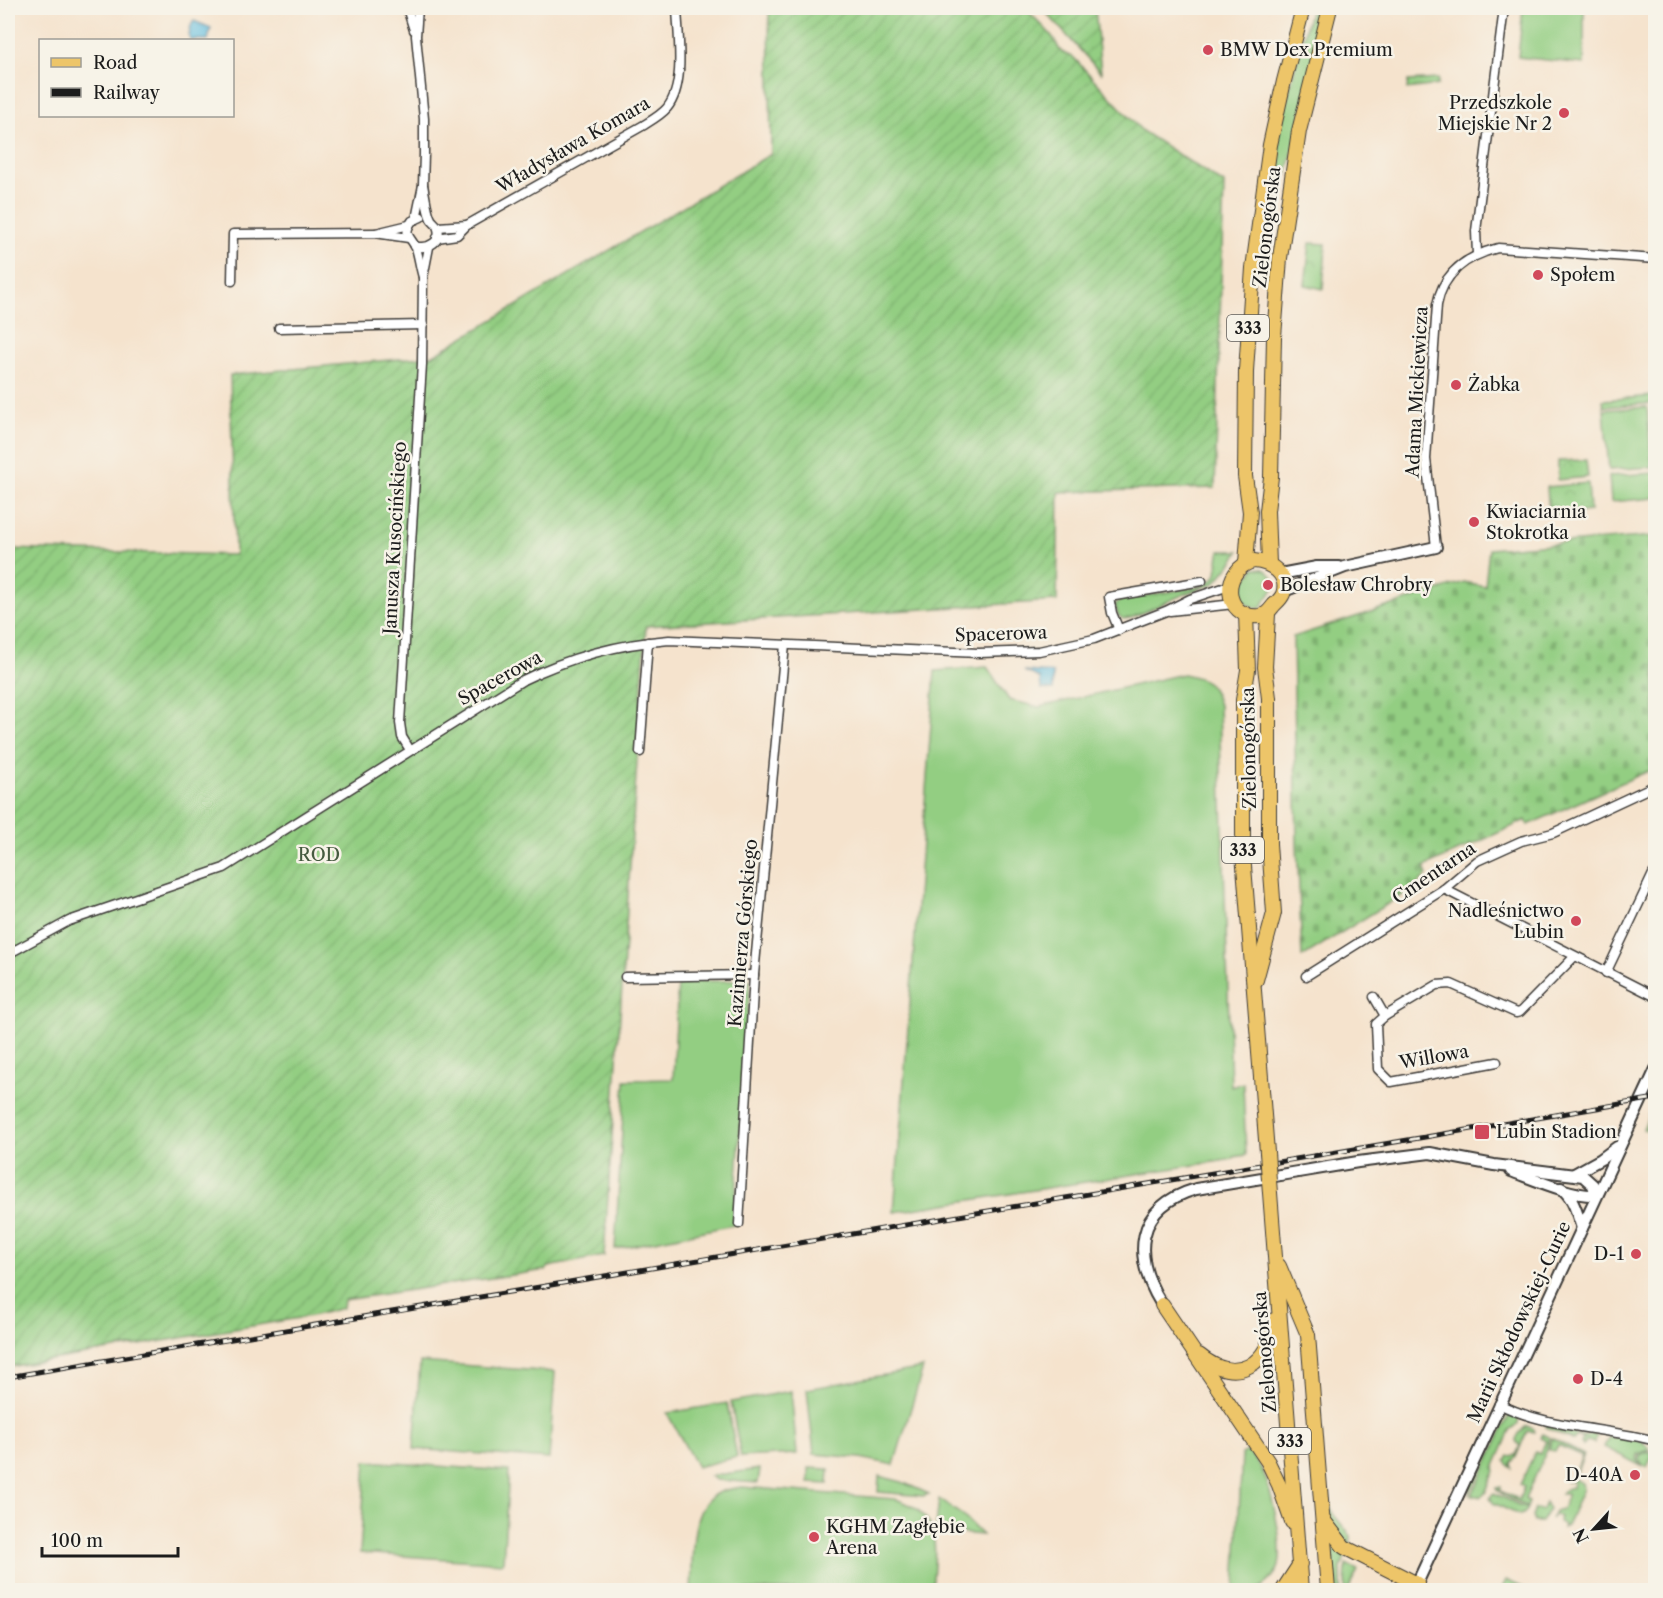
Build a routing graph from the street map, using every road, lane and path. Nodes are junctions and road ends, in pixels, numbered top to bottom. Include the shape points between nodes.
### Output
1 (407, 8) edge
2 (418, 8) edge
3 (677, 8) edge
4 (1303, 8) edge
5 (1330, 8) edge
6 (1504, 8) edge
7 (416, 36) junction
8 (423, 185) junction
9 (431, 219) junction
10 (412, 222) junction
11 (467, 225) junction
12 (438, 227) junction
13 (375, 233) junction
14 (409, 238) junction
15 (437, 238) junction
16 (416, 246) junction
17 (429, 247) junction
18 (1477, 254) junction
19 (1656, 259) edge
20 (423, 278) junction
21 (232, 281) dead end
22 (423, 325) junction
23 (279, 328) dead end
24 (1436, 547) joint
25 (1246, 563) junction
26 (1269, 564) junction
27 (1346, 567) junction
28 (1280, 574) junction
29 (1203, 581) dead end
30 (1229, 586) junction
31 (1284, 591) junction
32 (1234, 604) junction
33 (1166, 611) junction
34 (1246, 614) junction
35 (1268, 614) junction
36 (1119, 630) junction
37 (648, 642) junction
38 (785, 645) junction
39 (410, 750) junction
40 (640, 752) dead end
41 (1656, 785) edge
42 (1653, 874) dead end
43 (1444, 889) junction
44 (8, 954) edge
45 (1575, 957) junction
46 (1606, 973) junction
47 (754, 975) junction
48 (1306, 976) dead end
49 (625, 977) dead end
50 (1254, 988) junction
51 (1374, 997) dead end
52 (1656, 997) edge
53 (1385, 1016) junction
54 (1497, 1062) dead end
55 (1656, 1069) edge
56 (1621, 1144) junction
57 (1494, 1165) junction
58 (1574, 1174) junction
59 (1561, 1188) junction
60 (1596, 1195) junction
61 (739, 1224) dead end
62 (1581, 1228) junction
63 (1274, 1254) junction
64 (1277, 1282) junction
65 (1162, 1305) joint
66 (1192, 1348) junction
67 (1499, 1404) junction
68 (1656, 1441) edge
69 (1323, 1521) junction
70 (1298, 1538) junction
71 (1300, 1564) junction
72 (1415, 1587) edge
73 (1283, 1590) edge
74 (1301, 1590) edge
75 (1328, 1590) edge

1 - 7 street
2 - 7 street
3 - 11 street, Władysława Komara via 679,73 676,92 665,110
4 - 25 main road, Zielonogórska / 333 via 1274,126 1254,254 1246,371 1245,476 1250,512
5 - 26 main road, Zielonogórska / 333 via 1301,122 1280,258 1267,511
6 - 18 street via 1476,231
7 - 8 street via 424,119
8 - 9 street
8 - 10 street
9 - 10 street via 423,217
9 - 12 street
10 - 13 street
10 - 14 street
11 - 12 street
11 - 15 street, Władysława Komara via 457,235
12 - 15 street
13 - 14 street
13 - 21 street via 233,234
14 - 16 street
15 - 17 street
16 - 17 street
16 - 20 street
17 - 20 street
18 - 19 street, Adama Mickiewicza via 1498,248
18 - 24 street, Adama Mickiewicza via 1450,273 1437,305 1426,459
20 - 22 street, Janusza Kusocińskiego
22 - 23 street
22 - 39 street, Janusza Kusocińskiego via 400,723
24 - 27 street
25 - 26 main road
25 - 30 main road
26 - 28 main road
27 - 28 street via 1317,567
27 - 31 street
28 - 31 main road
29 - 36 street via 1109,597
30 - 32 main road
30 - 33 street, Spacerowa
31 - 35 main road
32 - 33 street, Spacerowa
32 - 34 main road
33 - 36 street, Spacerowa
34 - 35 main road
34 - 50 main road, Zielonogórska / 333 via 1243,844
35 - 50 main road, Zielonogórska / 333 via 1265,667 1274,913
36 - 38 street, Spacerowa via 1074,645 1017,653
37 - 38 street, Spacerowa via 699,640
37 - 39 street, Spacerowa via 617,646 546,669
37 - 40 street
38 - 47 street, Kazimierza Górskiego
39 - 44 street, Spacerowa via 224,868 69,921
41 - 43 street, Cmentarna via 1552,833 1521,841 1477,861
42 - 46 street
43 - 45 street
43 - 48 street, Cmentarna
45 - 46 street
45 - 53 street via 1520,1012 1451,984 1437,985
46 - 52 street
47 - 49 street
47 - 61 street, Kazimierza Górskiego
50 - 63 main road, Zielonogórska / 333, bridge
51 - 53 street
53 - 54 street, Willowa via 1376,1024 1378,1069 1391,1082
55 - 56 street, Marii Skłodowskiej-Curie
56 - 58 street
56 - 60 street, Marii Skłodowskiej-Curie
57 - 58 street
57 - 59 street
57 - 65 street via 1447,1155 1419,1154 1185,1192 1157,1213 1143,1242 1145,1271
58 - 60 street via 1590,1181
59 - 60 street
59 - 62 street via 1570,1196
60 - 62 street, Marii Skłodowskiej-Curie
62 - 67 street, Marii Skłodowskiej-Curie
63 - 64 main road, Zielonogórska / 333
63 - 69 main road, Zielonogórska / 333 via 1308,1335
64 - 66 main road via 1273,1332 1266,1350 1255,1362 1237,1370 1222,1369
64 - 70 main road, Zielonogórska / 333
65 - 66 main road
66 - 70 main road via 1266,1460
67 - 68 street via 1523,1416
67 - 72 street, Marii Skłodowskiej-Curie
69 - 72 main road via 1344,1547
69 - 75 main road, Zielonogórska / 333
70 - 71 main road, Zielonogórska / 333
71 - 73 main road
71 - 74 main road, Zielonogórska / 333

